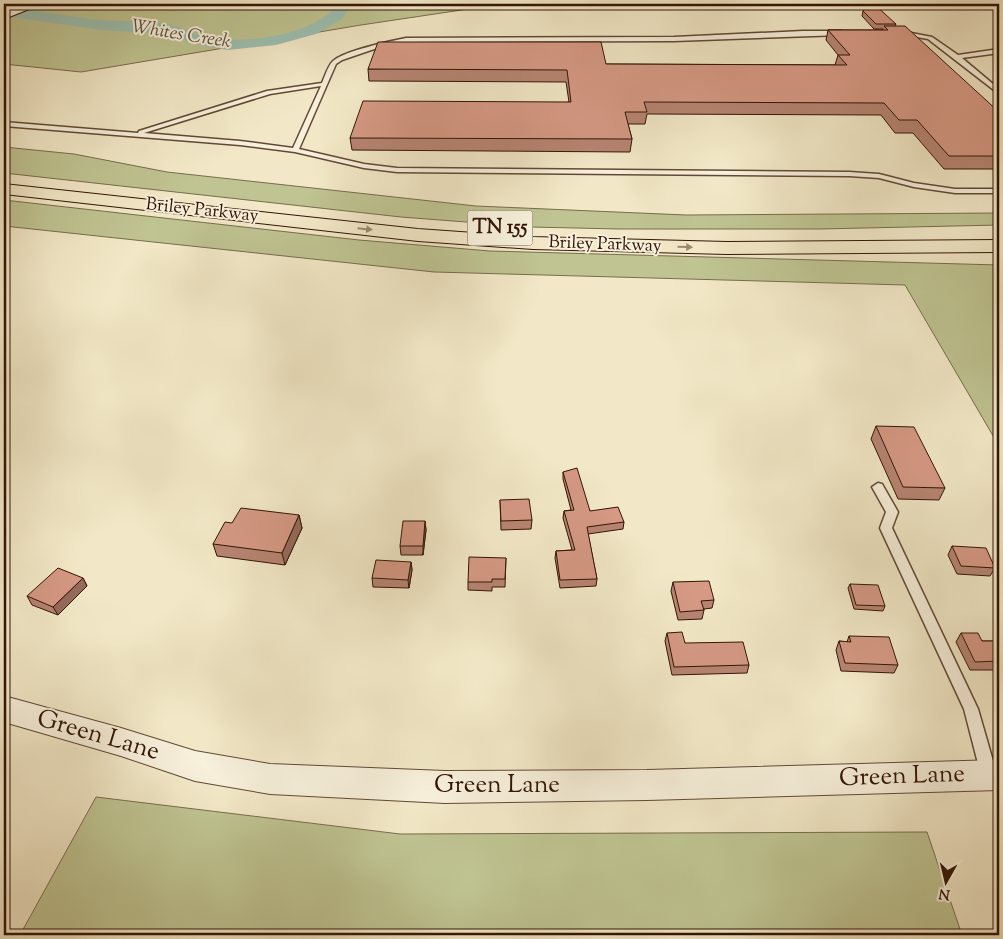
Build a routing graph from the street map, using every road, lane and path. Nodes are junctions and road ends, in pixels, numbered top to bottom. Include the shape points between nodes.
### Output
1 (33, 4) edge
2 (4, 15) edge
3 (851, 33) edge
4 (890, 33) edge
5 (999, 51) edge
6 (957, 57) junction
7 (325, 84) junction
8 (999, 92) edge
9 (4, 124) edge
10 (134, 134) junction
11 (295, 150) junction
12 (4, 179) edge
13 (4, 189) edge
14 (999, 191) edge
15 (999, 234) edge
16 (999, 246) edge
17 (727, 248) junction
18 (999, 259) edge
19 (878, 488) dead end
20 (4, 709) edge
21 (994, 775) edge

1 - 2 street
3 - 7 lane via 674,39 406,40 340,59 334,63
4 - 6 lane via 930,38
5 - 6 lane
6 - 8 lane
7 - 10 lane via 269,92
7 - 11 lane
9 - 10 lane
10 - 11 lane
11 - 14 lane via 397,170 849,174 879,176 954,191
12 - 15 highway, Briley Parkway / TN 155 via 530,231
13 -> 17 highway, Briley Parkway / TN 155 via 418,235 533,243
16 - 17 highway, Briley Parkway / TN 155
17 - 18 highway
19 - 21 lane via 892,512 886,528 971,710
20 - 21 street, Green Lane via 195,766 270,779 445,787

